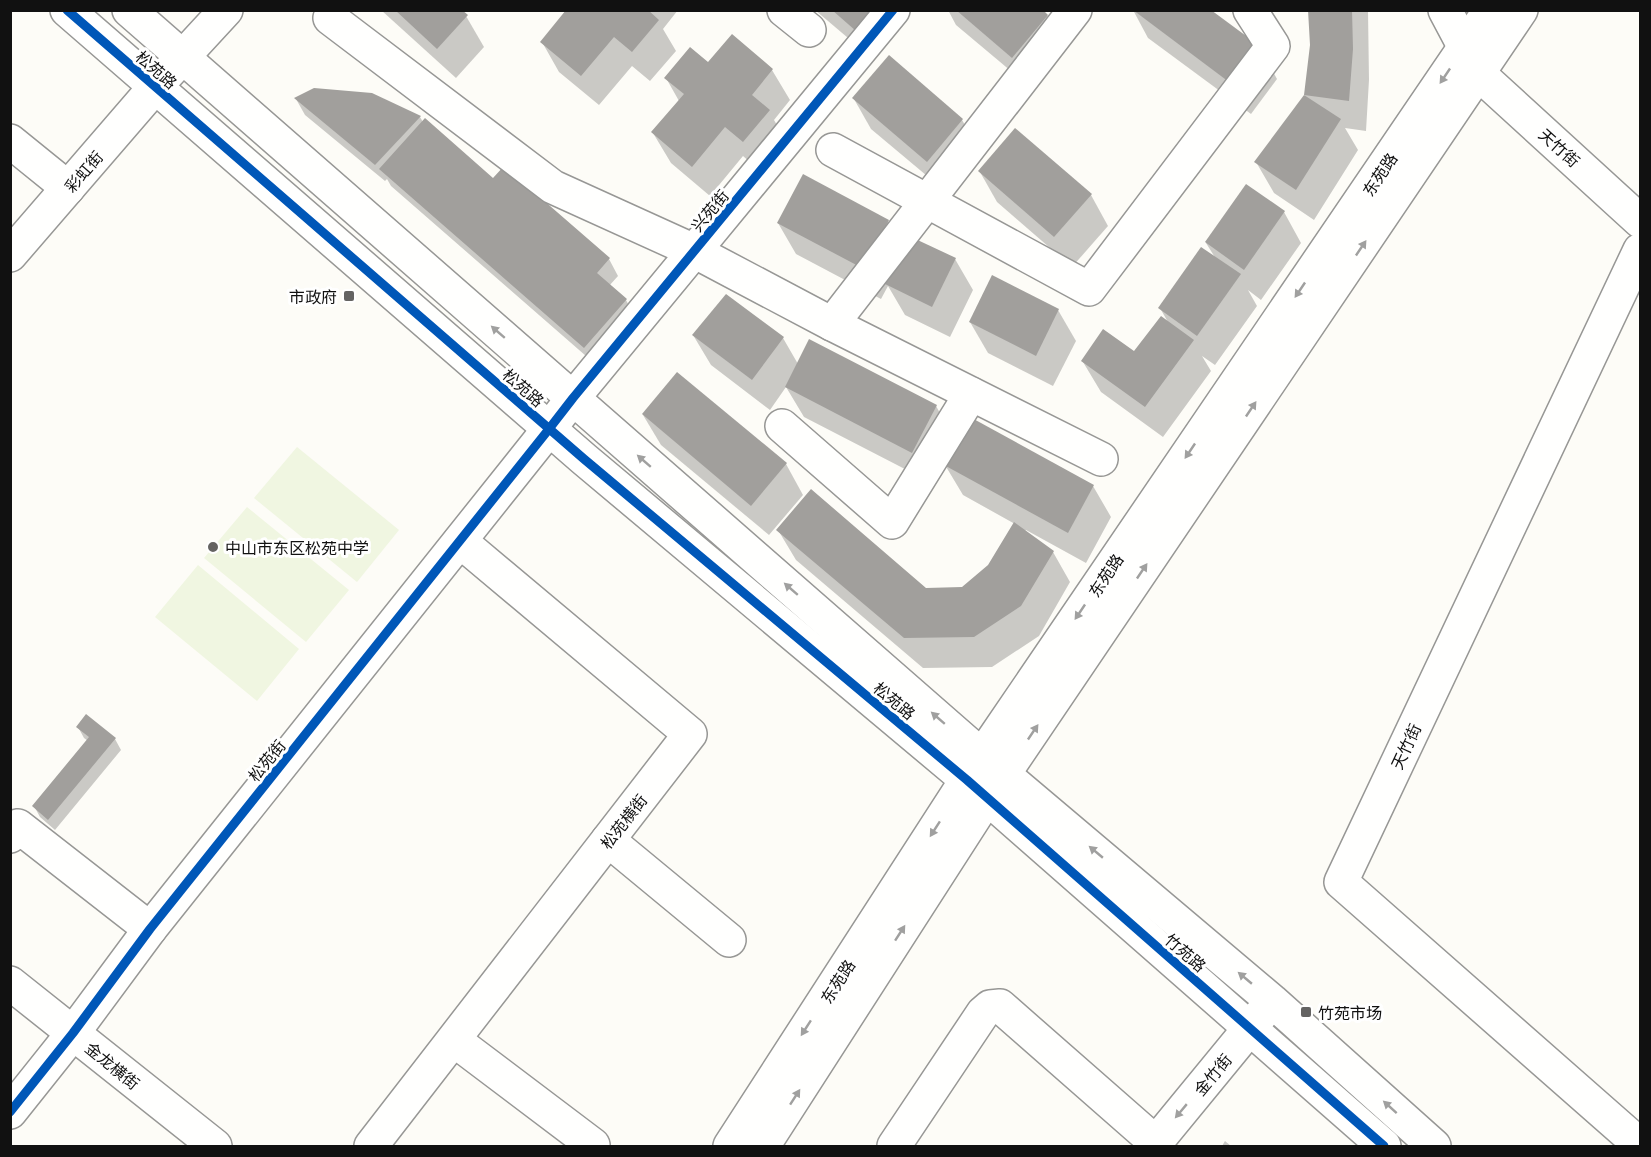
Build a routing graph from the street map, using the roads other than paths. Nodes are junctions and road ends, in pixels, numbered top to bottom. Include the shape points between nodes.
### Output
1 (67, 10) edge
2 (129, 10) edge
3 (226, 10) edge
4 (893, 10) edge
5 (1075, 10) edge
6 (1250, 10) edge
7 (1445, 10) edge
8 (1490, 10) edge
9 (1521, 10) edge
10 (330, 18) dead end
11 (183, 57) junction
12 (1472, 60) junction
13 (155, 87) junction
14 (10, 141) edge
15 (833, 150) dead end
16 (68, 188) junction
17 (927, 201) junction
18 (1641, 220) edge
19 (1641, 250) edge
20 (694, 251) junction
21 (10, 255) edge
22 (832, 324) junction
23 (971, 394) junction
24 (573, 398) junction
25 (782, 426) dead end
26 (549, 429) junction
27 (1101, 459) dead end
28 (460, 541) junction
29 (985, 777) junction
30 (10, 836) edge
31 (608, 840) junction
32 (150, 929) junction
33 (729, 940) dead end
34 (10, 983) edge
35 (1272, 1001) junction
36 (1250, 1028) junction
37 (73, 1033) junction
38 (454, 1040) junction
39 (10, 1112) edge
40 (1154, 1144) edge
41 (593, 1145) dead end
42 (1641, 1145) edge
43 (215, 1146) edge
44 (371, 1146) edge
45 (730, 1146) edge
46 (763, 1146) edge
47 (894, 1146) edge
48 (1384, 1146) edge
49 (1434, 1146) edge

1 - 13 street, 松苑路
2 - 11 street, 松苑路
3 - 11 street, 彩虹街
4 - 20 street, 兴苑街
5 - 17 street
6 - 17 street via 1273,46 1089,290
7 - 12 street, 天竹街
8 - 12 street, 东苑路
9 - 12 street, 东苑路
10 - 20 street via 554,188
11 - 13 street, 彩虹街
24 -> 11 street, 松苑路
12 - 18 street, 天竹街
12 - 29 street, 东苑路
13 - 16 street, 彩虹街
13 - 26 street, 松苑路
14 - 16 street
15 - 17 street
16 - 21 street, 彩虹街
17 - 22 street
19 - 42 street, 天竹街 via 1341,882
20 - 22 street
20 - 24 street, 兴苑街
22 - 23 street
23 - 25 street via 892,522
23 - 27 street
24 - 26 street, 兴苑街
29 -> 24 street, 松苑路
26 - 28 street, 松苑街
26 - 29 street, 松苑路
28 - 31 street, 松苑横街 via 690,734
28 - 32 street, 松苑街
35 -> 29 street, 竹苑路
29 - 36 street, 竹苑路
29 -> 45 street, 东苑路
46 -> 29 street, 东苑路
30 - 32 street via 18,826
31 - 33 street
31 - 38 street, 松苑横街
32 - 37 street, 松苑街
34 - 37 street, 金龙横街
35 - 36 street, 金竹街
49 -> 35 street, 竹苑路
36 -> 40 street, 金竹街
36 - 48 street, 竹苑路
37 - 39 street, 松苑街
37 - 43 street, 金龙横街
38 - 41 street
38 - 44 street, 松苑横街
40 - 47 street via 1000,1006 983,1013

